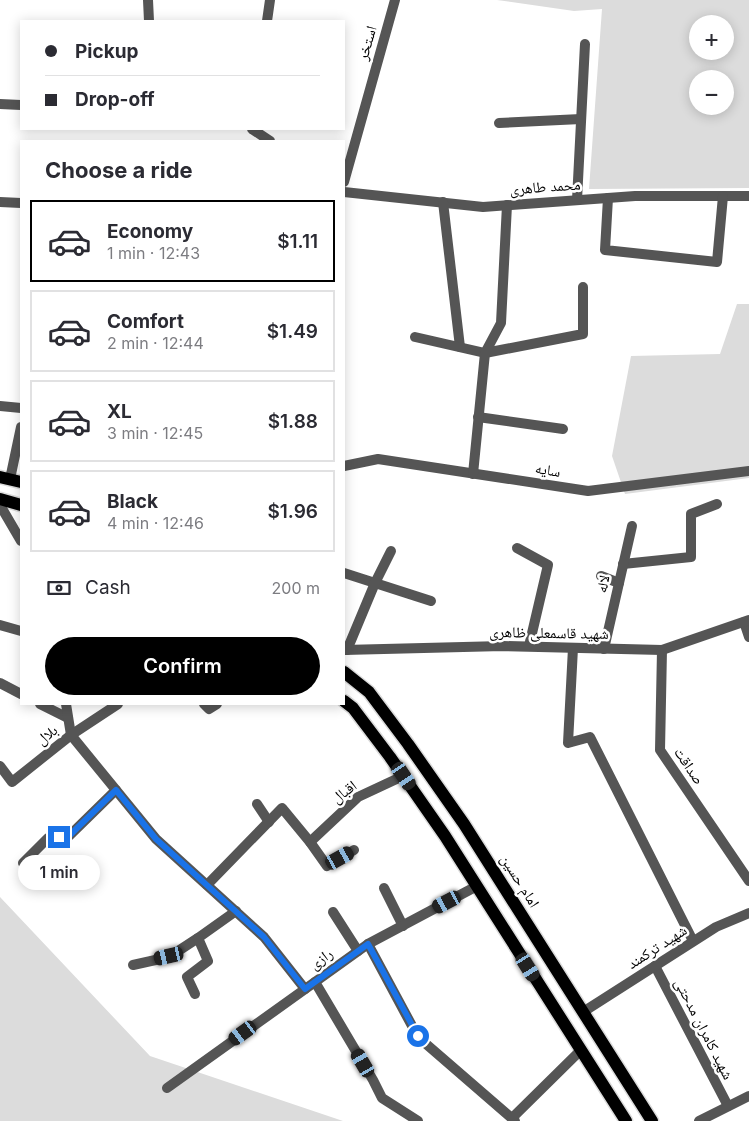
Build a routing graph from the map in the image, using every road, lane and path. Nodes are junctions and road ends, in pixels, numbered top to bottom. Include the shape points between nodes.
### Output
1 (148, 0) edge
2 (270, 0) edge
3 (395, 0) edge
4 (149, 20) edge
5 (267, 20) edge
6 (585, 44) dead end
7 (0, 104) edge
8 (20, 106) edge
9 (581, 119) junction
10 (499, 123) dead end
11 (254, 130) edge
12 (268, 140) edge
13 (345, 178) edge
14 (345, 192) edge
15 (723, 196) junction
16 (749, 196) edge
17 (608, 198) junction
18 (577, 200) junction
19 (0, 202) edge
20 (442, 202) junction
21 (20, 203) edge
22 (507, 205) junction
23 (582, 287) dead end
24 (415, 337) dead end
25 (460, 348) junction
26 (485, 354) junction
27 (0, 406) edge
28 (20, 408) edge
29 (478, 418) junction
30 (563, 429) dead end
31 (20, 432) edge
32 (345, 466) edge
33 (749, 471) edge
34 (473, 474) junction
35 (10, 479) edge
36 (0, 500) edge
37 (717, 504) dead end
38 (0, 505) edge
39 (20, 505) edge
40 (632, 526) dead end
41 (20, 539) edge
42 (517, 548) dead end
43 (392, 551) dead end
44 (623, 564) junction
45 (345, 573) edge
46 (601, 576) dead end
47 (375, 583) junction
48 (619, 583) junction
49 (430, 601) dead end
50 (747, 621) edge
51 (0, 625) edge
52 (20, 631) edge
53 (749, 636) edge
54 (529, 646) junction
55 (573, 648) junction
56 (604, 649) junction
57 (345, 650) edge
58 (662, 650) junction
59 (345, 673) edge
60 (0, 683) edge
61 (20, 693) edge
62 (345, 702) edge
63 (42, 705) edge
64 (66, 705) edge
65 (116, 705) edge
66 (205, 705) edge
67 (216, 705) edge
68 (68, 718) junction
69 (71, 735) junction
70 (0, 766) edge
71 (404, 776) junction
72 (116, 790) junction
73 (257, 804) dead end
74 (269, 822) junction
75 (310, 842) junction
76 (354, 850) dead end
77 (23, 863) dead end
78 (749, 880) edge
79 (207, 885) junction
80 (477, 886) junction
81 (384, 888) dead end
82 (236, 911) junction
83 (333, 912) dead end
84 (749, 913) edge
85 (403, 926) junction
86 (198, 938) junction
87 (693, 941) junction
88 (368, 944) junction
89 (358, 951) junction
90 (132, 965) dead end
91 (654, 966) junction
92 (315, 982) junction
93 (305, 989) junction
94 (195, 994) dead end
95 (583, 1012) junction
96 (581, 1050) junction
97 (167, 1088) dead end
98 (749, 1096) edge
99 (728, 1106) junction
100 (513, 1120) edge
101 (418, 1121) edge
102 (626, 1121) edge
103 (652, 1121) edge
104 (699, 1121) edge

1 - 4 street
2 - 5 street
3 - 13 street, استخر
6 - 9 street
7 - 8 street
9 - 10 street
9 - 18 street
11 - 12 street
14 - 20 street, محمد طاهری
15 - 16 street, محمد طاهری
15 - 17 street, محمد طاهری
15 - 17 street via 717,262 605,250
17 - 18 street, محمد طاهری
18 - 22 street, محمد طاهری
19 - 21 street
20 - 22 street, محمد طاهری via 483,207
20 - 25 street
22 - 26 street via 502,323
23 - 26 street via 582,334
24 - 25 street
25 - 26 street
26 - 29 street
27 - 28 street
29 - 30 street
29 - 34 street
31 - 35 street
32 - 34 street, سایه via 378,459
33 - 34 street, سایه via 588,491
36 - 39 main road
37 - 44 street via 690,514 690,557
38 - 41 street
40 - 44 street, لاله
42 - 54 street via 548,565
43 - 47 street
44 - 48 street, لاله
45 - 47 street
46 - 48 street
47 - 49 street
47 - 57 street
48 - 56 street, لاله
50 - 53 street
50 - 58 street, شهید قاسمعلی ظاهری
51 - 52 street
54 - 55 street, شهید قاسمعلی ظاهری
54 - 57 street, شهید قاسمعلی ظاهری
55 - 56 street, شهید قاسمعلی ظاهری
55 - 87 street via 568,743 590,737
56 - 58 street, شهید قاسمعلی ظاهری
58 - 78 street, صداقت via 660,750
59 - 95 main road, امام حسین via 369,692 408,744 464,824
60 - 61 street
62 - 71 main road
63 - 68 street
64 - 68 street
65 - 69 street, بلال
66 - 67 street via 209,710
68 - 69 street
69 - 70 street, بلال via 12,782
69 - 72 street
71 - 75 street, اقبال via 358,797
71 - 80 main road
72 - 77 street via 69,836 48,838
72 - 79 street via 156,839
73 - 74 street
74 - 75 street via 282,808
74 - 79 street
75 - 76 street via 326,866
79 - 82 street
80 - 85 street, رازی
80 - 96 main road
81 - 85 street
82 - 86 street
82 - 93 street via 264,937
83 - 89 street
84 - 87 street, شهید ترکمند
85 - 88 street, رازی
86 - 90 street via 169,956
86 - 94 street via 208,961 187,977
87 - 91 street, شهید ترکمند
88 - 89 street, رازی
88 - 100 street via 418,1036
89 - 92 street, رازی
91 - 95 street, شهید ترکمند
91 - 99 street, شهید کامران مدحتی
92 - 93 street, رازی
92 - 101 street via 382,1098
93 - 97 street, رازی
95 - 103 main road, امام حسین
96 - 100 street
96 - 102 main road
98 - 99 street
99 - 104 street

